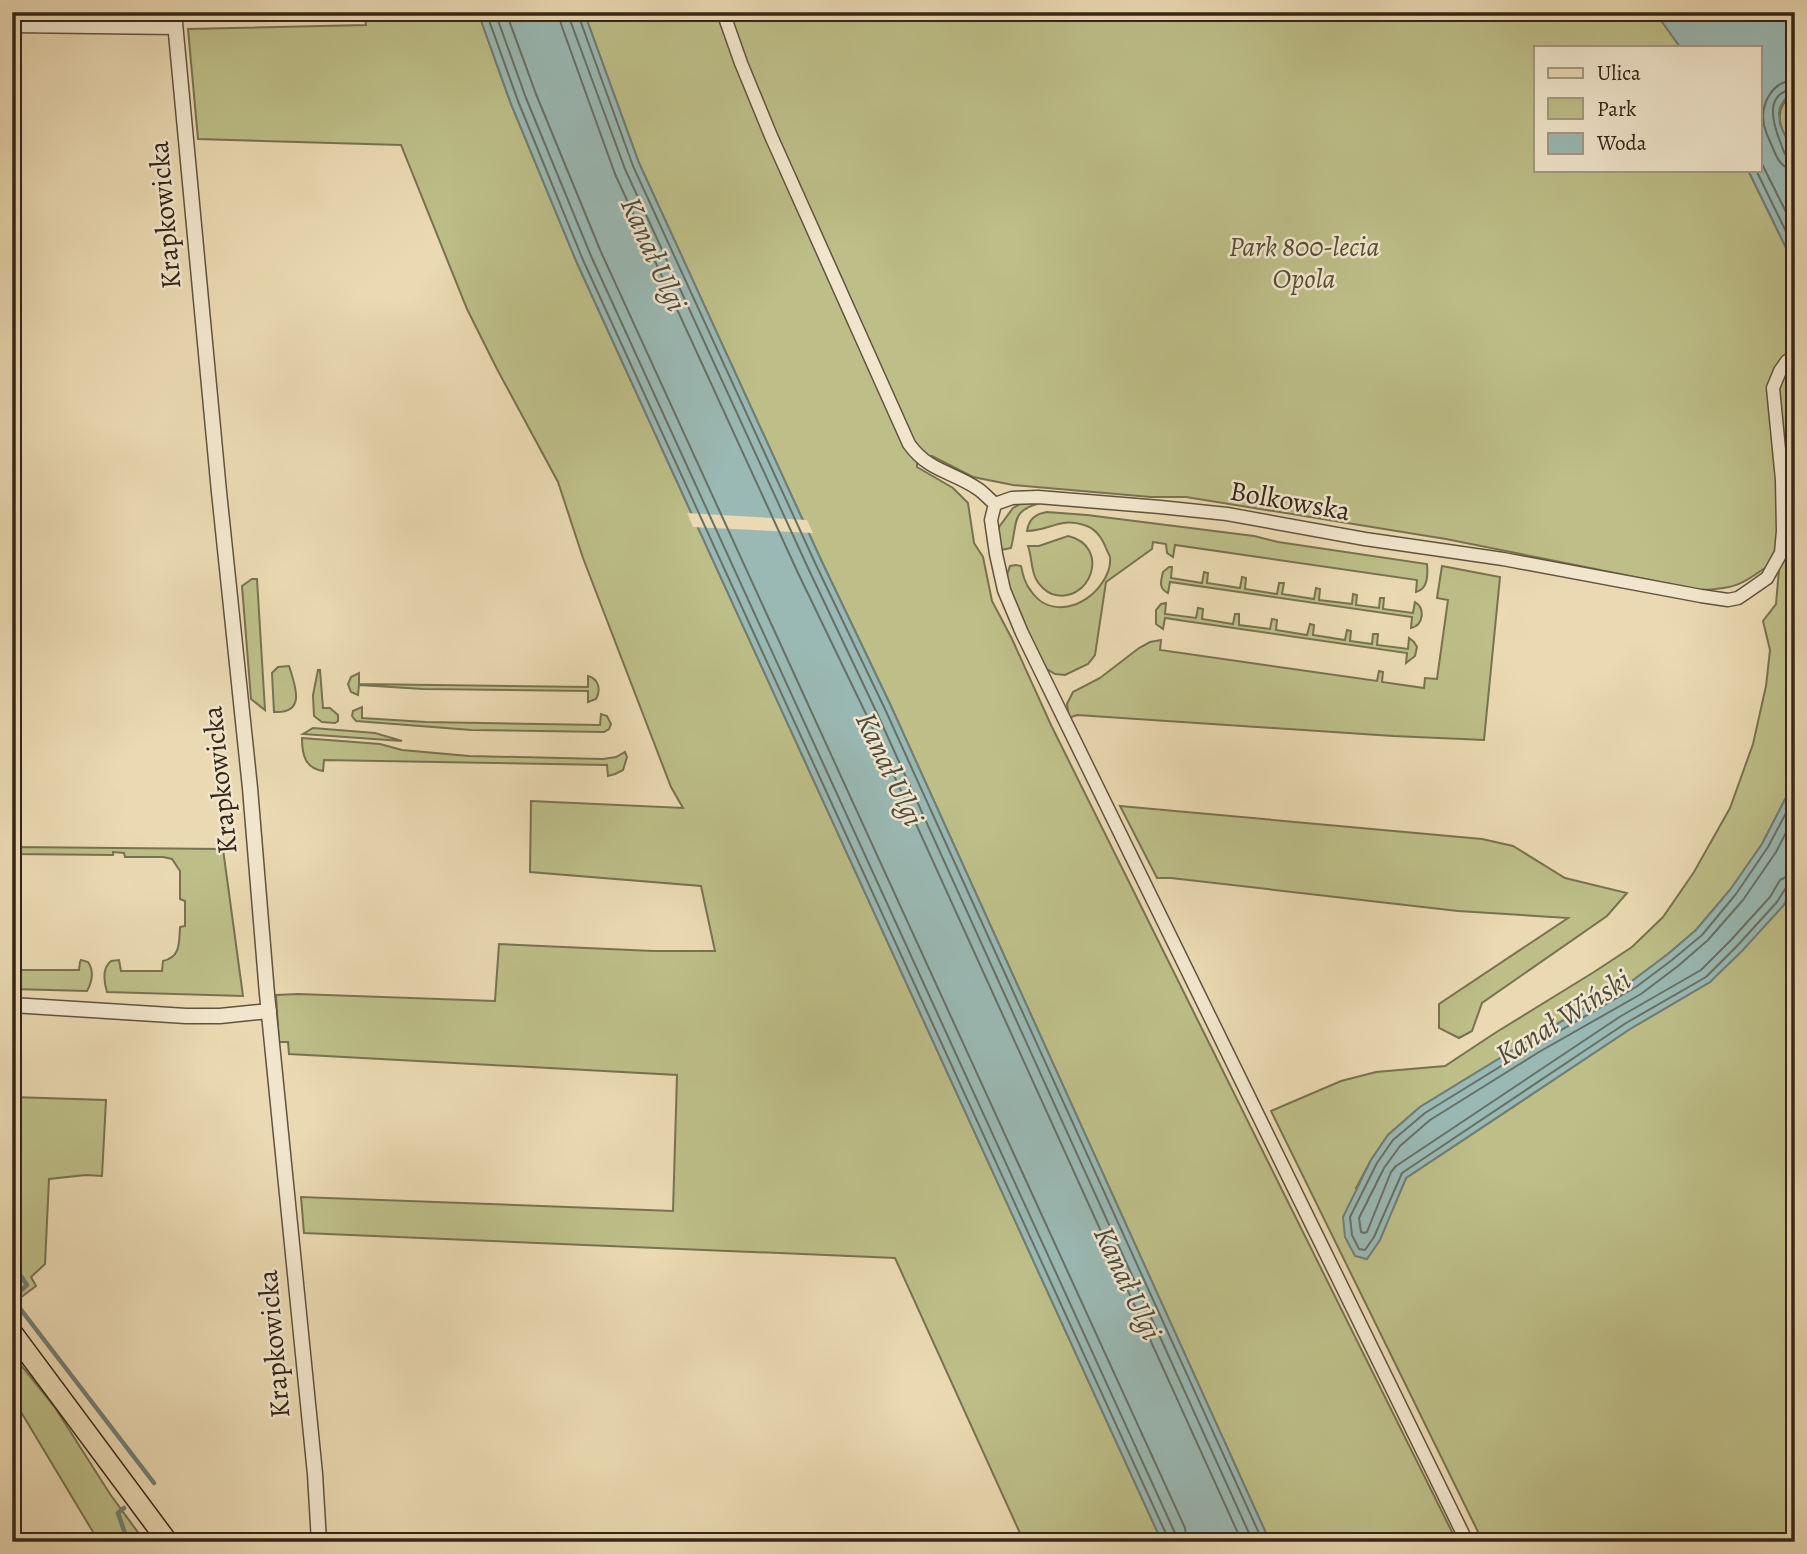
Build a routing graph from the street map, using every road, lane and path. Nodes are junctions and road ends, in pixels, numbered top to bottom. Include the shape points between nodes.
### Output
1 (174, 12) edge
2 (723, 12) edge
3 (12, 26) edge
4 (175, 28) junction
5 (1795, 356) edge
6 (995, 503) junction
7 (12, 1005) edge
8 (269, 1012) junction
9 (13, 1332) edge
10 (168, 1542) edge
11 (319, 1542) edge
12 (1467, 1542) edge

1 - 4 street, Krapkowicka
2 - 6 street via 766,124 909,444 927,464
3 - 4 street
4 - 8 street, Krapkowicka
5 - 6 street, Bolkowska via 1780,371 1773,388 1782,480 1781,553 1767,578 1728,600 1227,514 1038,497
6 - 12 street via 991,520 1004,590 1050,693
7 - 8 street via 186,1016
8 - 11 street, Krapkowicka
9 - 10 main road

